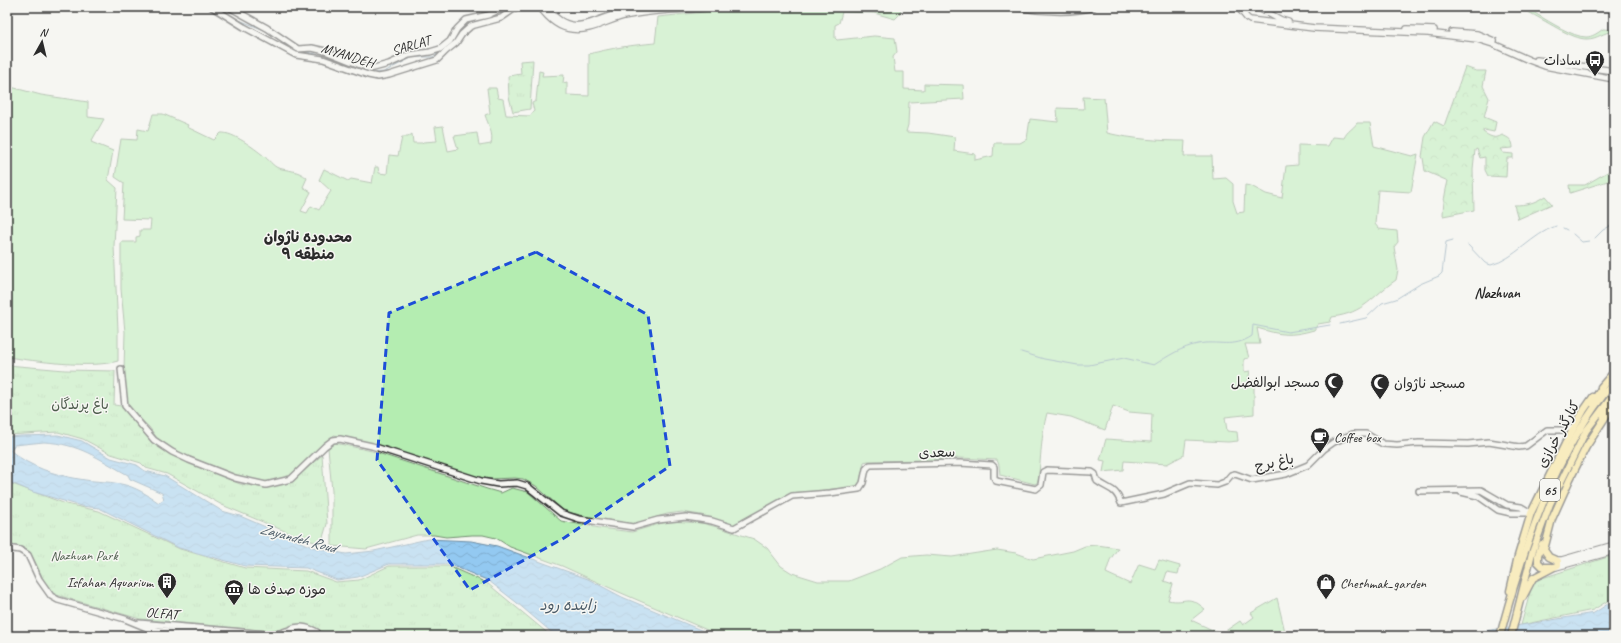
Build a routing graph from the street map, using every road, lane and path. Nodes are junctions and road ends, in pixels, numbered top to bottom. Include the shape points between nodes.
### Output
1 (212, 7) edge
2 (229, 7) edge
3 (504, 7) edge
4 (518, 7) edge
5 (540, 7) edge
6 (546, 7) edge
7 (655, 7) edge
8 (705, 7) edge
9 (1016, 7) edge
10 (1090, 7) edge
11 (1238, 7) edge
12 (1257, 7) edge
13 (1081, 9) edge
14 (236, 11) junction
15 (500, 15) junction
16 (1271, 15) junction
17 (231, 19) junction
18 (1268, 22) junction
19 (1600, 68) junction
20 (1614, 71) edge
21 (1599, 76) junction
22 (1614, 79) edge
23 (121, 370) dead end
24 (1614, 372) edge
25 (1614, 382) edge
26 (1604, 384) junction
27 (1614, 394) edge
28 (1613, 406) edge
29 (1575, 426) junction
30 (1564, 430) junction
31 (1586, 432) junction
32 (1570, 435) junction
33 (1419, 491) dead end
34 (1121, 503) joint
35 (1541, 509) junction
36 (1531, 513) junction
37 (1546, 537) junction
38 (1614, 545) edge
39 (7, 548) edge
40 (1614, 551) edge
41 (1552, 559) junction
42 (1556, 567) junction
43 (1547, 568) junction
44 (1507, 609) junction
45 (1518, 611) junction
46 (155, 628) junction
47 (289, 630) junction
48 (317, 634) edge
49 (136, 635) dead end
50 (281, 635) edge
51 (242, 636) edge
52 (288, 636) edge
53 (324, 636) edge
54 (1500, 636) edge
55 (1511, 636) edge

1 - 17 street, MYANDEH
2 - 14 street, SARLAT
3 - 15 street, SARLAT
4 - 15 street, MYANDEH
5 - 8 main road via 554,22 578,30 628,15
6 - 7 main road via 555,17 577,26 626,11
9 - 13 main road
10 - 13 main road
11 - 18 main road via 1247,18
12 - 16 main road
14 - 15 street, SARLAT via 298,49 312,48 325,51 370,69 409,55 440,49 450,41 466,20
14 - 17 street
15 - 17 street, MYANDEH via 471,26 437,60 378,77 368,76 323,59 296,55
16 - 18 main road
16 - 19 main road via 1286,22 1305,24 1428,29 1477,34 1537,60
18 - 21 main road via 1314,28 1428,33 1477,39 1532,62
19 - 20 main road
19 - 21 main road
21 - 22 main road
23 - 34 street, سعدی via 125,406 154,440 189,460 247,482 266,485 291,478 325,446 340,439 372,446 481,481 527,486 561,513 578,519 633,527 658,520 686,517 734,528 792,496 859,489 870,465 992,465 996,481 1036,489 1041,485 1044,472 1047,470 1092,472 1097,481 1117,493
24 - 26 main road, کنارگذر خرازی
25 - 35 main road, 65 via 1597,402 1575,436
26 - 29 main road, کنارگذر خرازی
26 - 35 main road via 1569,441 1541,502
27 - 31 main road, 65
28 - 31 main road
28 - 37 main road via 1578,461
29 - 30 street
29 - 32 main road, کنارگذر خرازی
30 - 32 street
30 - 34 street, باغ برج via 1547,430 1526,446 1519,447 1489,442 1383,444 1366,434 1353,434 1334,442 1308,465 1286,474 1252,480 1235,474 1217,485 1190,483 1164,494
31 - 45 main road, 65 via 1550,504 1535,544
32 - 36 main road, کنارگذر خرازی
33 - 36 street via 1481,490 1507,505 1521,507
35 - 44 main road, 65 via 1528,540
36 - 44 main road, کنارگذر خرازی via 1518,556
37 - 41 main road via 1544,550
37 - 43 main road via 1537,558 1539,564
38 - 41 main road via 1562,560
39 - 46 street, OLFAT via 20,550 28,555 39,579 51,596 58,600
40 - 42 main road
41 - 42 main road via 1559,563
41 - 43 main road via 1543,560
42 - 43 main road
42 - 45 main road via 1532,578
44 - 54 main road, 65
45 - 55 main road, 65
46 - 49 street
46 - 50 street, OLFAT
46 - 51 street, OLFAT
47 - 48 street, OLFAT via 307,628
47 - 50 street, OLFAT
47 - 52 street
48 - 53 street, OLFAT

